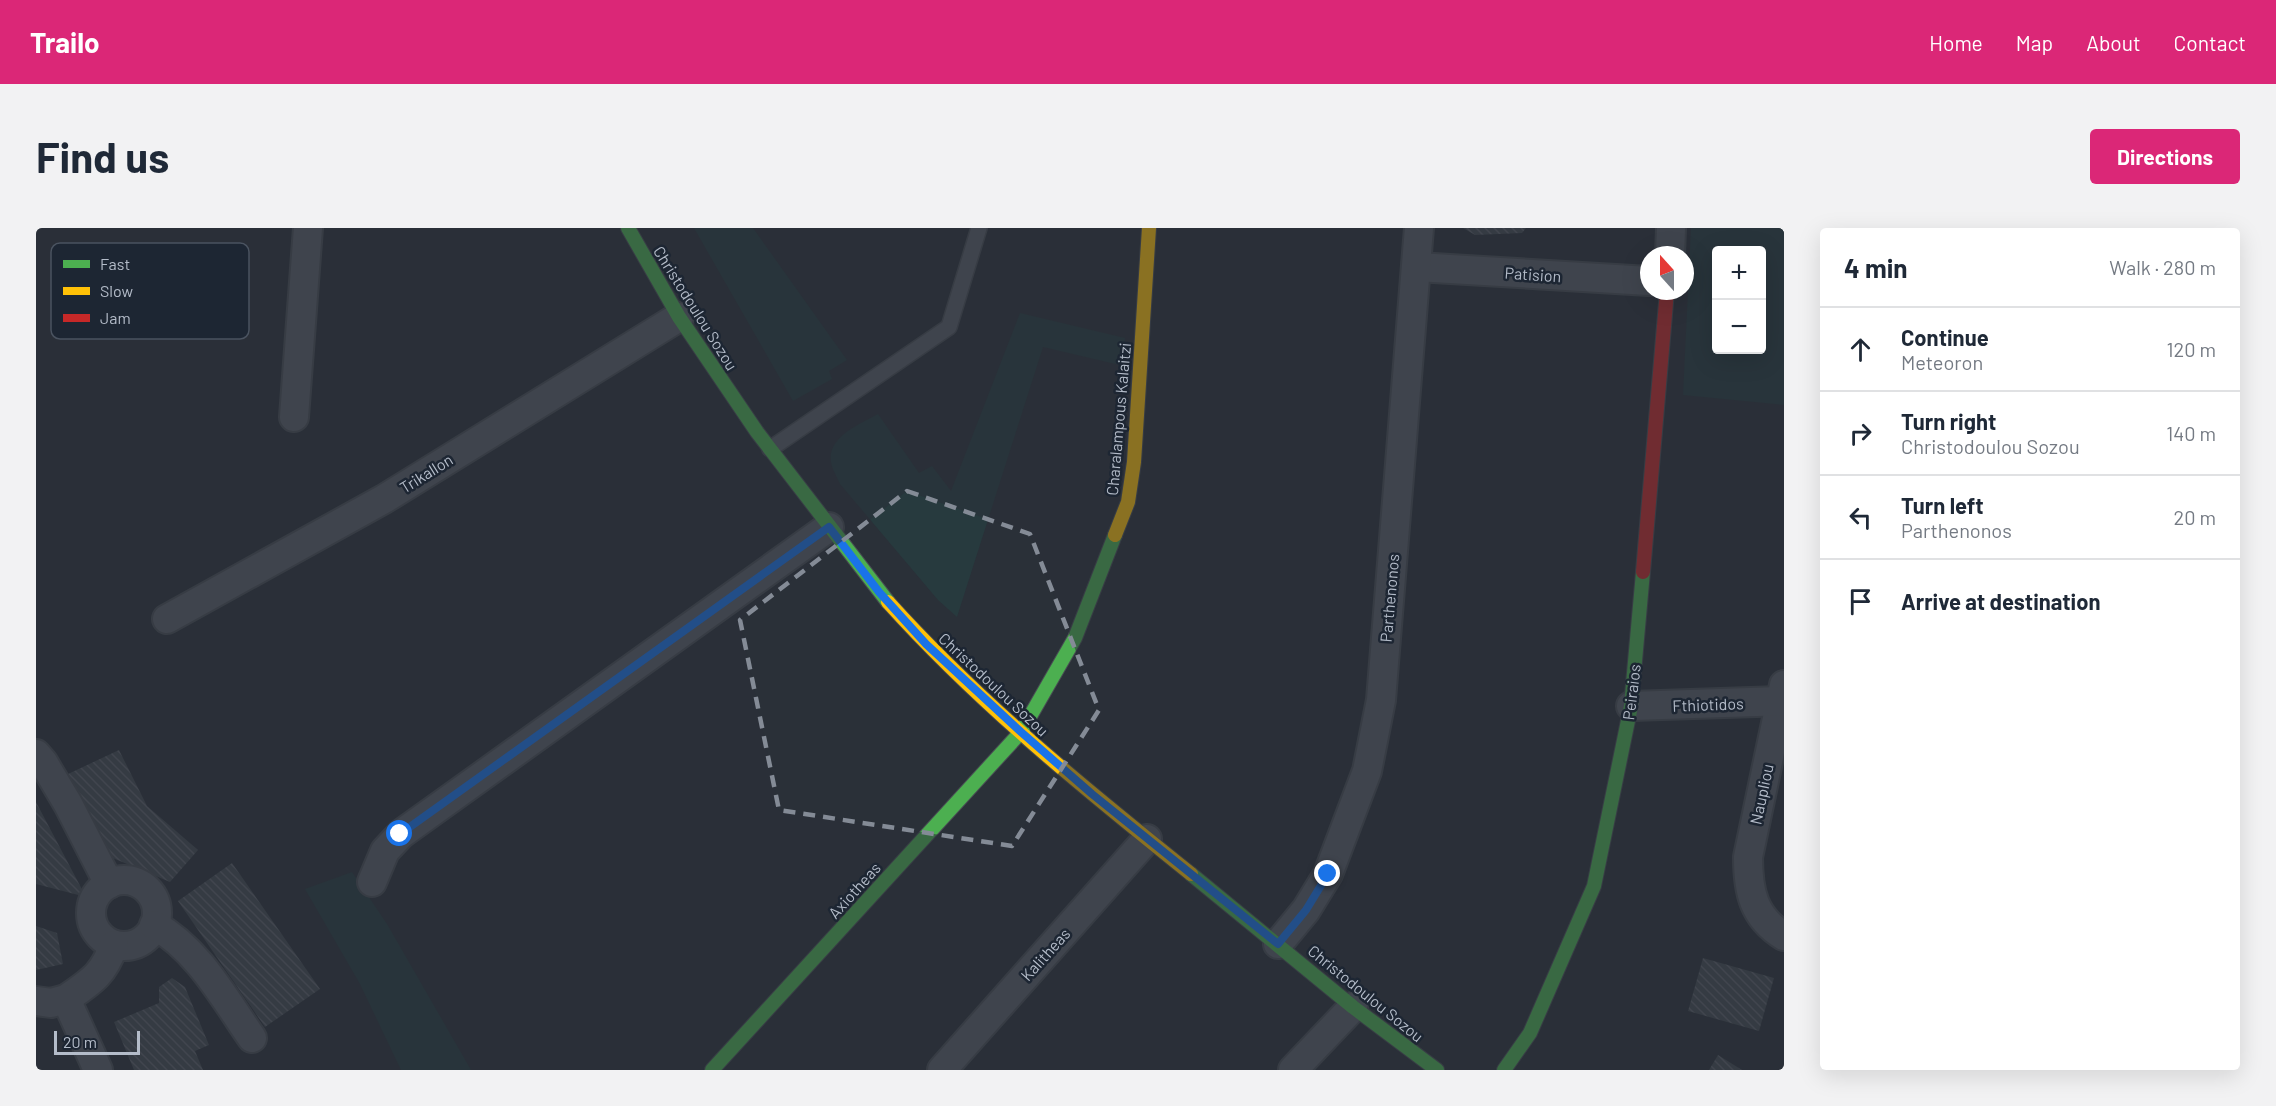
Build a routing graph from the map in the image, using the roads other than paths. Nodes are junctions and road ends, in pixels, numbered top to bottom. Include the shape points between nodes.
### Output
1 (308, 228) edge
2 (628, 228) edge
3 (979, 228) edge
4 (1149, 228) edge
5 (1419, 228) edge
6 (1671, 228) edge
7 (1670, 246) edge
8 (1418, 267) junction
9 (1640, 280) edge
10 (1666, 300) edge
11 (679, 317) junction
12 (294, 417) dead end
13 (770, 449) junction
14 (829, 527) junction
15 (167, 619) dead end
16 (1783, 696) edge
17 (1632, 706) junction
18 (1021, 732) junction
19 (36, 754) edge
20 (1147, 839) junction
21 (372, 882) dead end
22 (109, 884) junction
23 (154, 925) junction
24 (1784, 936) edge
25 (1278, 944) junction
26 (114, 945) junction
27 (66, 999) junction
28 (36, 1001) edge
29 (1353, 1007) junction
30 (252, 1038) dead end
31 (98, 1070) edge
32 (712, 1070) edge
33 (942, 1070) edge
34 (1293, 1070) edge
35 (1437, 1070) edge
36 (1504, 1070) edge

1 - 12 street
2 - 11 street, Christodoulou Sozou
3 - 13 lane via 949,327
4 - 18 street, Charalampous Kalaitzi via 1128,502 1075,638
5 - 8 street, Parthenonos
6 - 7 street
8 - 9 street, Patision
8 - 25 street, Parthenonos via 1381,700 1367,771 1328,874 1306,910
10 - 17 street, Peiraios
11 - 13 street, Christodoulou Sozou
11 - 15 street, Trikallon via 384,499
13 - 14 street, Christodoulou Sozou
14 - 18 street, Christodoulou Sozou via 926,644
14 - 21 street via 400,834 385,851
16 - 17 street, Fthiotidos
16 - 24 street, Naupliou via 1748,857 1748,880 1764,921
17 - 36 street, Peiraios via 1594,886 1530,1033
18 - 20 street, Christodoulou Sozou
18 - 32 street, Axiotheas
19 - 22 street via 68,804
20 - 25 street, Christodoulou Sozou
20 - 33 street, Kalitheas
22 - 23 street via 126,880 143,886 154,900
22 - 26 street via 96,896 91,912 95,929
23 - 26 street via 138,943
23 - 30 street via 180,942 203,968
25 - 29 street, Christodoulou Sozou
26 - 27 street via 99,974
27 - 28 street
27 - 31 street
29 - 34 street
29 - 35 street, Christodoulou Sozou

